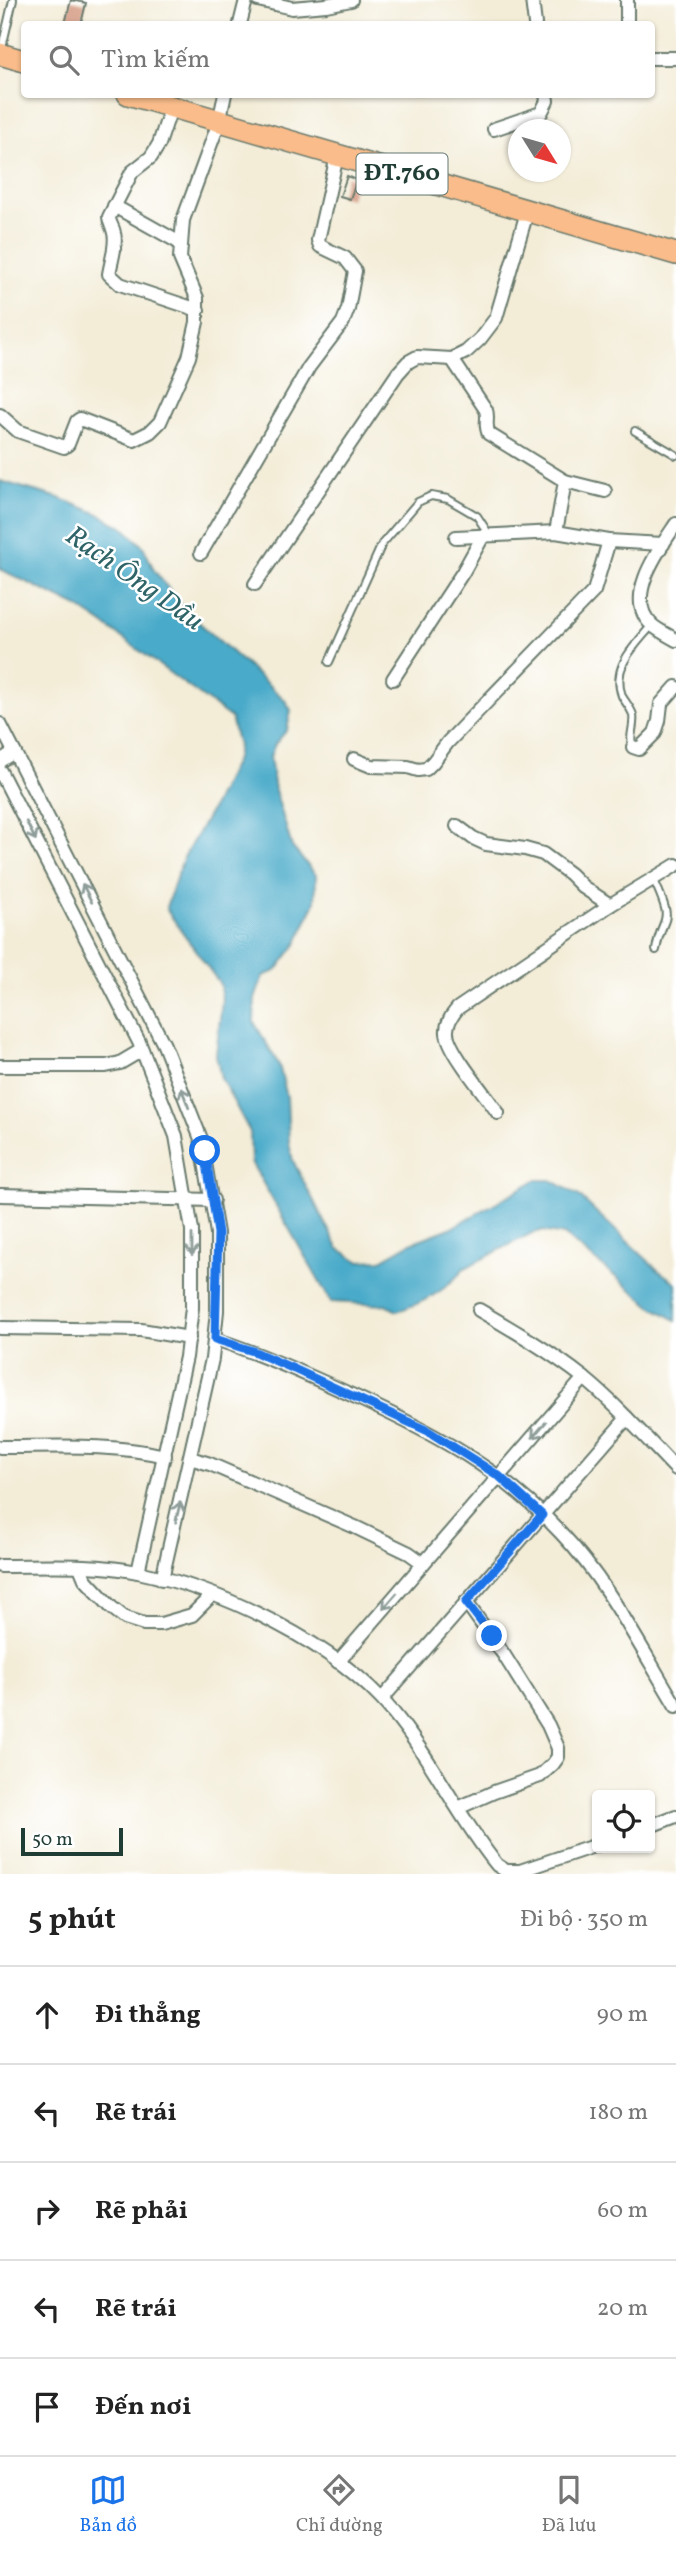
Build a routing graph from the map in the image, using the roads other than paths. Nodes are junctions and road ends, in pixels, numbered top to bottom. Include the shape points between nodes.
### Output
1 (13, 0) edge
2 (246, 0) edge
3 (258, 0) edge
4 (351, 0) edge
5 (532, 0) edge
6 (628, 0) edge
7 (241, 21) edge
8 (536, 21) edge
9 (626, 21) edge
10 (0, 54) edge
11 (655, 58) edge
12 (676, 58) edge
13 (21, 60) edge
14 (141, 98) edge
15 (224, 98) edge
16 (547, 98) edge
17 (172, 108) junction
18 (219, 121) junction
19 (494, 129) dead end
20 (337, 156) junction
21 (114, 206) junction
22 (528, 209) junction
23 (180, 243) junction
24 (676, 254) edge
25 (198, 310) junction
26 (452, 359) junction
27 (0, 415) edge
28 (635, 430) dead end
29 (676, 455) edge
30 (565, 481) junction
31 (605, 491) dead end
32 (676, 524) edge
33 (556, 531) junction
34 (486, 535) junction
35 (456, 537) dead end
36 (609, 541) junction
37 (663, 544) junction
38 (201, 553) dead end
39 (255, 584) dead end
40 (652, 625) junction
41 (676, 640) edge
42 (329, 662) dead end
43 (393, 679) dead end
44 (676, 687) edge
45 (0, 724) edge
46 (633, 747) joint
47 (14, 752) junction
48 (354, 759) dead end
49 (0, 761) edge
50 (0, 771) edge
51 (457, 826) dead end
52 (676, 865) edge
53 (654, 880) junction
54 (610, 905) junction
55 (656, 950) dead end
56 (142, 1050) junction
57 (0, 1066) edge
58 (498, 1112) dead end
59 (0, 1195) edge
60 (188, 1200) junction
61 (213, 1200) junction
62 (479, 1310) dead end
63 (0, 1328) edge
64 (189, 1338) junction
65 (215, 1339) junction
66 (584, 1378) junction
67 (627, 1418) junction
68 (0, 1447) edge
69 (165, 1456) junction
70 (190, 1458) junction
71 (676, 1469) edge
72 (499, 1476) junction
73 (542, 1515) junction
74 (423, 1563) junction
75 (0, 1566) edge
76 (80, 1567) junction
77 (138, 1572) junction
78 (162, 1579) junction
79 (212, 1595) junction
80 (466, 1602) junction
81 (338, 1662) junction
82 (382, 1699) junction
83 (676, 1706) edge
84 (458, 1808) junction
85 (676, 1816) edge
86 (655, 1824) edge
87 (592, 1847) edge

1 - 10 lane
2 - 7 street
3 - 4 street via 292,8
5 - 8 street
6 - 9 street
10 - 13 main road
11 - 12 street
14 - 17 main road, ĐT.760
15 - 18 street
16 - 19 street via 541,113
17 - 18 main road, ĐT.760
17 - 21 street via 159,144 132,172
18 - 20 main road, ĐT.760
18 - 23 street via 183,220
20 - 22 main road, ĐT.760
20 - 38 street via 318,240 320,246 345,258 355,271 348,309
21 - 23 street
21 - 25 street via 109,216 115,236 109,274 120,284
22 - 24 main road, ĐT.760
22 - 26 street via 496,318 480,339
23 - 25 street via 180,258
25 - 27 street via 189,357 160,422 143,436 134,440 80,419 64,447 18,431
26 - 30 street via 486,410 489,434
26 - 39 street via 417,358 398,373
28 - 29 lane
30 - 31 street
30 - 33 street
32 - 37 street
33 - 34 street
33 - 36 street
34 - 35 street
34 - 42 lane via 477,516 448,499 431,496 418,502 382,544
34 - 43 street
36 - 37 street
36 - 48 street via 594,591 426,769 371,766
37 - 40 street via 643,584 643,612
40 - 41 street
40 - 46 lane via 621,668 622,696 633,714
44 - 46 street via 661,704 655,733 639,749
45 - 47 street
47 - 49 street
61 -> 47 street via 201,1139 164,1045
50 -> 56 street
51 - 54 street via 486,844 543,854
52 - 53 street
53 - 54 street
53 - 55 lane via 668,897 673,913
54 - 58 street via 458,1008 450,1018 447,1033 456,1053
56 - 57 street via 106,1066
56 - 60 street via 176,1136
59 - 60 street
60 - 61 street
60 -> 64 street via 192,1237
61 - 65 street via 218,1239
62 - 66 street
63 - 64 street via 141,1330
64 - 69 street
65 - 70 street
65 - 72 street via 284,1364 419,1427
66 - 67 street
66 -> 72 street
67 - 71 street
67 - 73 street
68 - 69 street via 105,1447
69 - 77 street
70 - 74 street via 344,1523
78 -> 70 street
72 - 73 street
72 - 74 street
73 - 80 street
73 - 83 street via 577,1551 610,1598
74 -> 81 street
75 - 76 street
76 - 77 street
76 - 79 street via 111,1607 144,1624 178,1621 192,1615
77 - 78 street
78 - 79 street
79 - 81 street via 263,1616
80 - 82 street
80 - 84 street via 548,1725 558,1757 540,1776
81 - 82 street
82 - 84 street
84 - 87 street via 489,1855 506,1871 520,1871
85 - 86 street

